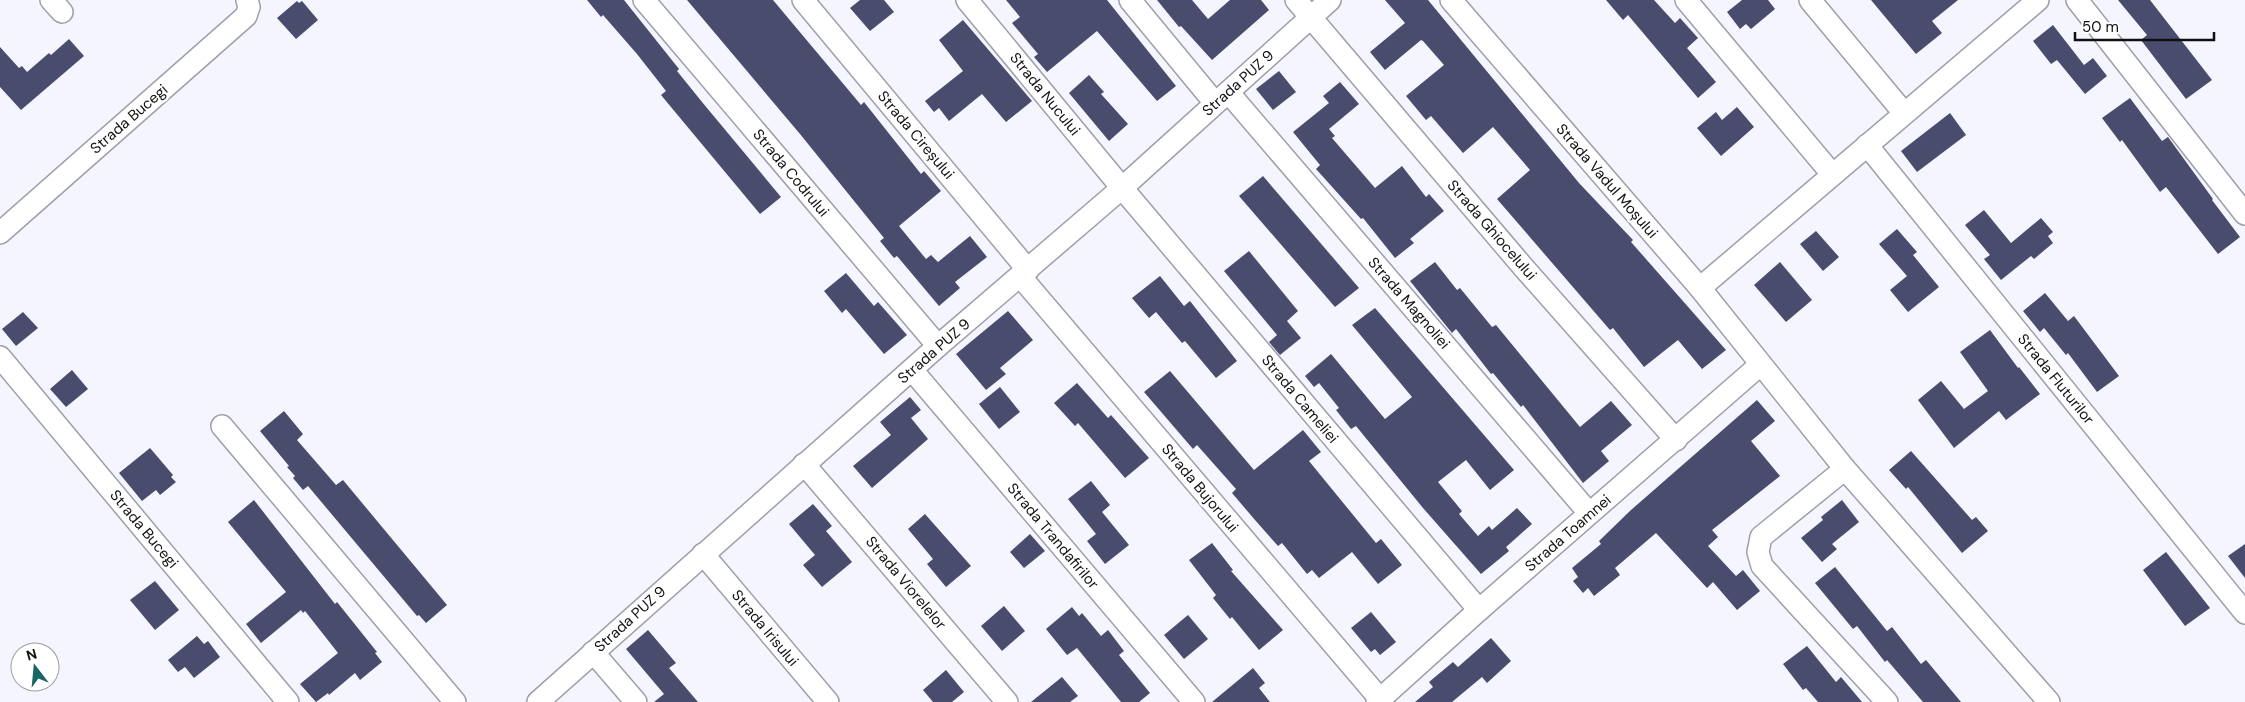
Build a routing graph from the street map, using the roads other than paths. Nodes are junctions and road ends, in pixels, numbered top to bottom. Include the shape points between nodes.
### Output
1 (247, 0) edge
2 (644, 0) edge
3 (803, 0) edge
4 (967, 0) edge
5 (1130, 0) edge
6 (1296, 0) edge
7 (1330, 0) edge
8 (1451, 0) edge
9 (1686, 0) edge
10 (1810, 0) edge
11 (2038, 0) edge
12 (2077, 0) edge
13 (1310, 17) junction
14 (1221, 98) junction
15 (1904, 113) junction
16 (1867, 145) junction
17 (1832, 174) junction
18 (1122, 188) junction
19 (2245, 214) edge
20 (0, 234) edge
21 (1024, 273) junction
22 (1700, 288) junction
23 (938, 346) junction
24 (0, 357) edge
25 (1760, 365) junction
26 (912, 370) junction
27 (222, 426) dead end
28 (1676, 440) junction
29 (804, 464) junction
30 (1845, 470) junction
31 (1589, 513) junction
32 (703, 554) junction
33 (1478, 610) junction
34 (2245, 613) edge
35 (594, 652) junction
36 (1379, 700) edge
37 (288, 702) edge
38 (455, 702) edge
39 (538, 702) edge
40 (636, 702) edge
41 (828, 702) edge
42 (1008, 702) edge
43 (1194, 702) edge
44 (1886, 702) edge
45 (2049, 702) edge

1 - 20 street, Strada Bucegi via 250,7 246,16
2 - 23 street, Strada Codrului
3 - 21 street, Strada Cireșului
4 - 18 street, Strada Nucului
5 - 14 street, Strada Magnoliei
6 - 13 street, Strada Ghiocelului
7 - 13 street, Strada PUZ 9
8 - 22 street, Strada Vadul Moșului
9 - 17 street
10 - 15 street
11 - 15 street
12 - 19 street
13 - 14 street, Strada PUZ 9
13 - 28 street, Strada Ghiocelului
14 - 18 street, Strada PUZ 9
14 - 31 street, Strada Magnoliei
15 - 16 street
16 - 17 street
16 - 34 street, Strada Fluturilor
17 - 22 street
18 - 21 street, Strada PUZ 9
18 - 33 street, Strada Cameliei
21 - 23 street, Strada PUZ 9
21 - 36 street, Strada Bujorului
22 - 25 street, Strada Vadul Moșului
23 - 26 street, Strada PUZ 9
24 - 37 street, Strada Bucegi
25 - 28 street, Strada Toamnei
25 - 30 street, Strada Vadul Moșului
26 - 29 street, Strada PUZ 9
26 - 43 street, Strada Trandafirilor
27 - 38 street
28 - 31 street, Strada Toamnei
29 - 32 street, Strada PUZ 9
29 - 42 street, Strada Viorelelor
30 - 44 street via 1761,537 1758,552 1762,566
30 - 45 street, Strada Vadul Moșului
31 - 33 street, Strada Toamnei
32 - 35 street, Strada PUZ 9
32 - 41 street, Strada Irisului
33 - 36 street, Strada Toamnei
35 - 39 street, Strada PUZ 9
35 - 40 street

